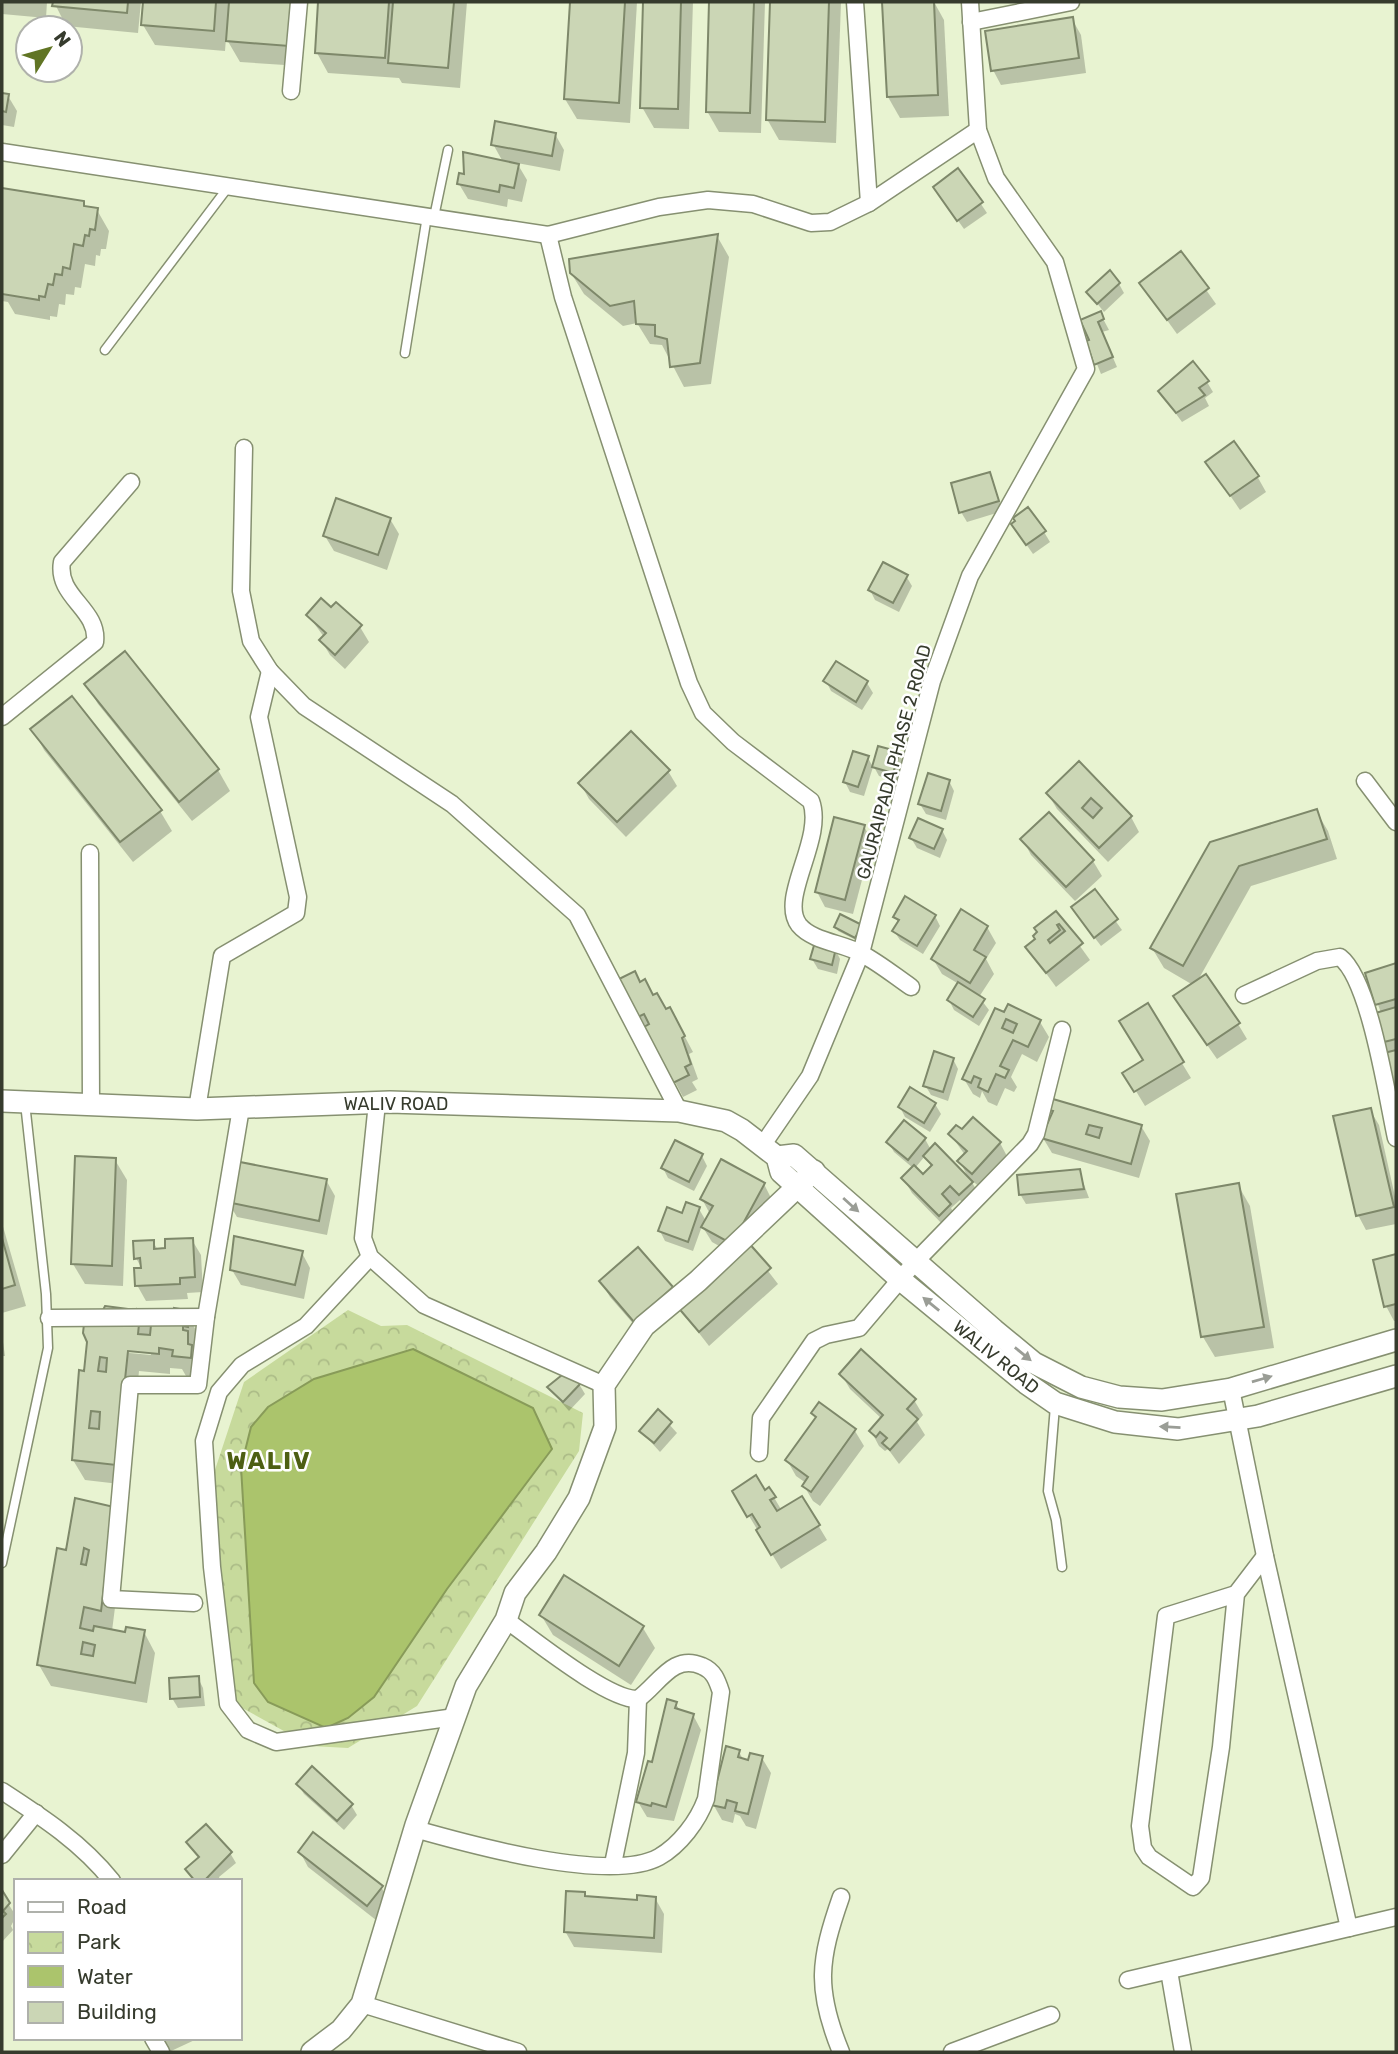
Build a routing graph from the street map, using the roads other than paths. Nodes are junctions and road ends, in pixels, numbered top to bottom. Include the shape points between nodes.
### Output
1 (299, 2) edge
2 (855, 2) edge
3 (970, 2) edge
4 (1071, 2) edge
5 (971, 22) junction
6 (291, 92) dead end
7 (978, 130) junction
8 (449, 150) dead end
9 (2, 152) edge
10 (229, 186) junction
11 (869, 203) junction
12 (430, 216) junction
13 (548, 235) junction
14 (106, 350) dead end
15 (405, 353) dead end
16 (244, 448) dead end
17 (131, 482) dead end
18 (270, 671) junction
19 (2, 717) edge
20 (1365, 781) dead end
21 (1396, 822) edge
22 (90, 853) dead end
23 (861, 953) junction
24 (911, 987) dead end
25 (1244, 995) dead end
26 (1062, 1030) dead end
27 (2, 1101) edge
28 (25, 1101) junction
29 (377, 1103) junction
30 (91, 1104) junction
31 (241, 1108) junction
32 (197, 1109) junction
33 (679, 1111) junction
34 (1396, 1138) edge
35 (769, 1151) junction
36 (814, 1171) junction
37 (798, 1187) junction
38 (370, 1257) junction
39 (915, 1262) junction
40 (902, 1281) junction
41 (206, 1317) junction
42 (49, 1318) junction
43 (1396, 1340) edge
44 (1396, 1376) edge
45 (604, 1385) junction
46 (1231, 1388) junction
47 (1055, 1403) junction
48 (1238, 1420) junction
49 (759, 1453) dead end
50 (1265, 1556) junction
51 (2, 1563) edge
52 (1062, 1567) dead end
53 (1237, 1594) junction
54 (194, 1603) dead end
55 (506, 1620) junction
56 (638, 1699) junction
57 (455, 1717) junction
58 (2, 1791) edge
59 (36, 1813) junction
60 (415, 1829) junction
61 (2, 1855) edge
62 (613, 1864) junction
63 (110, 1879) edge
64 (841, 1897) dead end
65 (1396, 1917) edge
66 (1349, 1927) junction
67 (1169, 1971) junction
68 (1128, 1980) dead end
69 (362, 2004) junction
70 (1051, 2015) dead end
71 (312, 2052) edge
72 (518, 2052) edge
73 (841, 2052) edge
74 (952, 2052) edge
75 (1183, 2052) edge

1 - 6 street
2 - 11 street
3 - 5 street, GAURAIPADA PHASE 2 ROAD
4 - 5 street
5 - 7 street, GAURAIPADA PHASE 2 ROAD
7 - 11 street
7 - 23 street, GAURAIPADA PHASE 2 ROAD via 996,178 1055,262 1086,369 970,576 932,681
8 - 12 lane
9 - 10 street
10 - 12 street
10 - 14 lane
11 - 13 street via 830,222 811,223 753,204 708,200 659,207
12 - 13 street
12 - 15 lane
13 - 23 street via 563,297 703,713 733,742 811,801 815,830 793,911 809,933
16 - 18 street via 241,591 251,641
17 - 19 street via 62,562 65,589 92,619 97,629 95,642
18 - 32 street via 259,717 298,897 296,914 222,956
18 - 33 street via 304,706 452,804 577,915
20 - 21 street
22 - 30 street
23 - 24 street
23 - 35 street, GAURAIPADA PHASE 2 ROAD via 810,1076
25 - 34 street via 1317,961 1340,957 1351,966 1367,1012
26 - 39 street via 1030,1144
27 - 28 main road, WALIV ROAD
28 - 30 main road, WALIV ROAD
28 - 42 lane
29 - 31 main road, WALIV ROAD
29 - 33 main road, WALIV ROAD
29 - 38 street via 363,1238
30 - 32 main road, WALIV ROAD
31 - 32 main road, WALIV ROAD
31 - 41 street
33 - 35 main road, WALIV ROAD via 726,1121
35 - 36 main road, WALIV ROAD via 794,1155
35 - 37 main road, WALIV ROAD via 781,1172
36 - 37 main road
36 -> 39 main road, WALIV ROAD
37 - 40 main road, WALIV ROAD
37 - 45 main road via 644,1326
38 - 45 street via 424,1305
38 - 57 street via 306,1326 242,1365 219,1392 204,1441 228,1704 248,1730 276,1742
39 - 40 street
39 -> 46 main road, WALIV ROAD via 1034,1363 1081,1387 1119,1397 1162,1400
47 -> 40 main road, WALIV ROAD
40 - 49 street via 859,1328 814,1341 761,1418
41 - 42 street
41 - 54 street via 198,1385 130,1385 111,1599
42 - 51 lane via 43,1374
46 -> 43 main road, WALIV ROAD
44 - 48 main road, WALIV ROAD
45 - 55 main road via 605,1427 579,1498 515,1593
46 - 48 street
48 -> 47 main road, WALIV ROAD via 1178,1429 1115,1422
47 - 52 lane via 1048,1491
48 - 50 street
50 - 53 street
50 - 66 street
53 - 53 street via 1166,1616 1140,1826 1149,1857 1193,1886 1201,1878 1221,1747
55 - 56 street via 606,1689
55 - 57 main road via 466,1686
56 - 62 street via 636,1753
56 - 62 street via 671,1668 692,1661 716,1677 721,1692 701,1814 658,1857
57 - 60 main road
58 - 59 street
59 - 61 street
59 - 63 street via 94,1858
60 - 62 street via 556,1862
60 - 69 main road
64 - 73 street via 824,1947 823,1983 827,2018
65 - 66 street
66 - 67 street
67 - 68 street
67 - 75 street
69 - 71 main road via 341,2030
69 - 72 street
70 - 74 street

